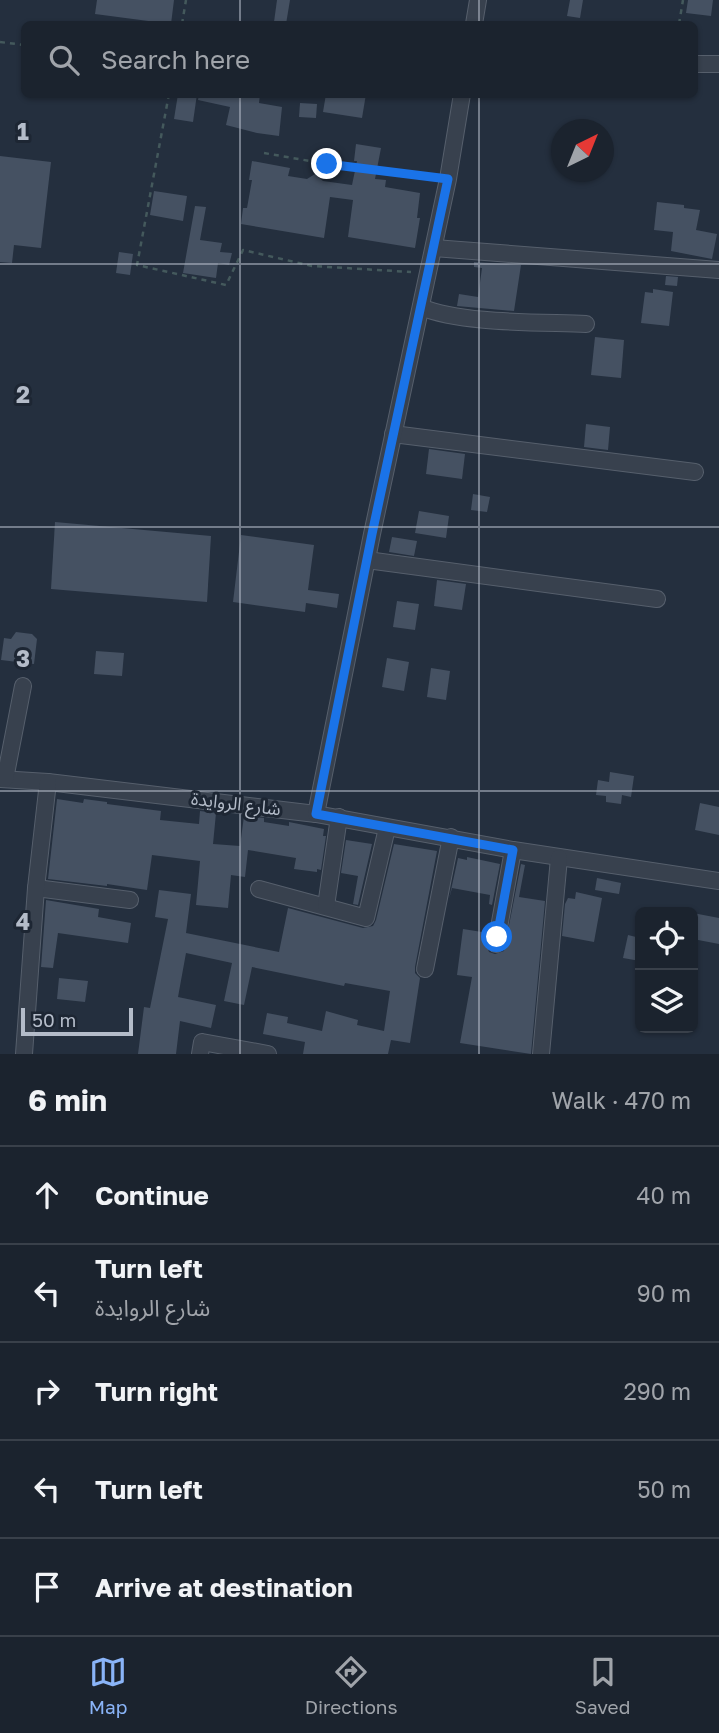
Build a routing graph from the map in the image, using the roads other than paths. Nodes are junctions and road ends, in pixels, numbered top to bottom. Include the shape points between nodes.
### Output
1 (478, 0) edge
2 (474, 21) edge
3 (698, 64) edge
4 (719, 64) edge
5 (461, 98) edge
6 (434, 248) junction
7 (719, 270) edge
8 (421, 307) junction
9 (586, 324) dead end
10 (393, 434) junction
11 (695, 472) dead end
12 (367, 560) junction
13 (657, 599) dead end
14 (23, 686) dead end
15 (2, 779) edge
16 (48, 782) junction
17 (316, 814) junction
18 (339, 817) junction
19 (387, 828) junction
20 (451, 837) junction
21 (513, 850) junction
22 (559, 858) junction
23 (719, 881) edge
24 (36, 888) junction
25 (259, 889) dead end
26 (130, 900) dead end
27 (326, 906) junction
28 (496, 944) dead end
29 (425, 969) dead end
30 (24, 1054) edge
31 (200, 1054) edge
32 (268, 1054) edge
33 (541, 1054) edge

1 - 2 street
3 - 4 street
5 - 6 street
6 - 7 street
6 - 8 street
8 - 9 street via 438,314
8 - 10 street
10 - 11 street
10 - 12 street
12 - 13 street
12 - 17 street
14 - 15 street
15 - 16 street, شارع الروايدة
16 - 17 street, شارع الروايدة
16 - 24 street
17 - 18 street, شارع الروايدة
18 - 19 street, شارع الروايدة
18 - 27 street
19 - 20 street, شارع الروايدة
19 - 27 street via 366,918
20 - 21 street, شارع الروايدة
20 - 29 street
21 - 22 street, شارع الروايدة
21 - 28 street
22 - 23 street, شارع الروايدة
22 - 33 street
24 - 26 street
24 - 30 street
25 - 27 street
31 - 32 street via 202,1042

